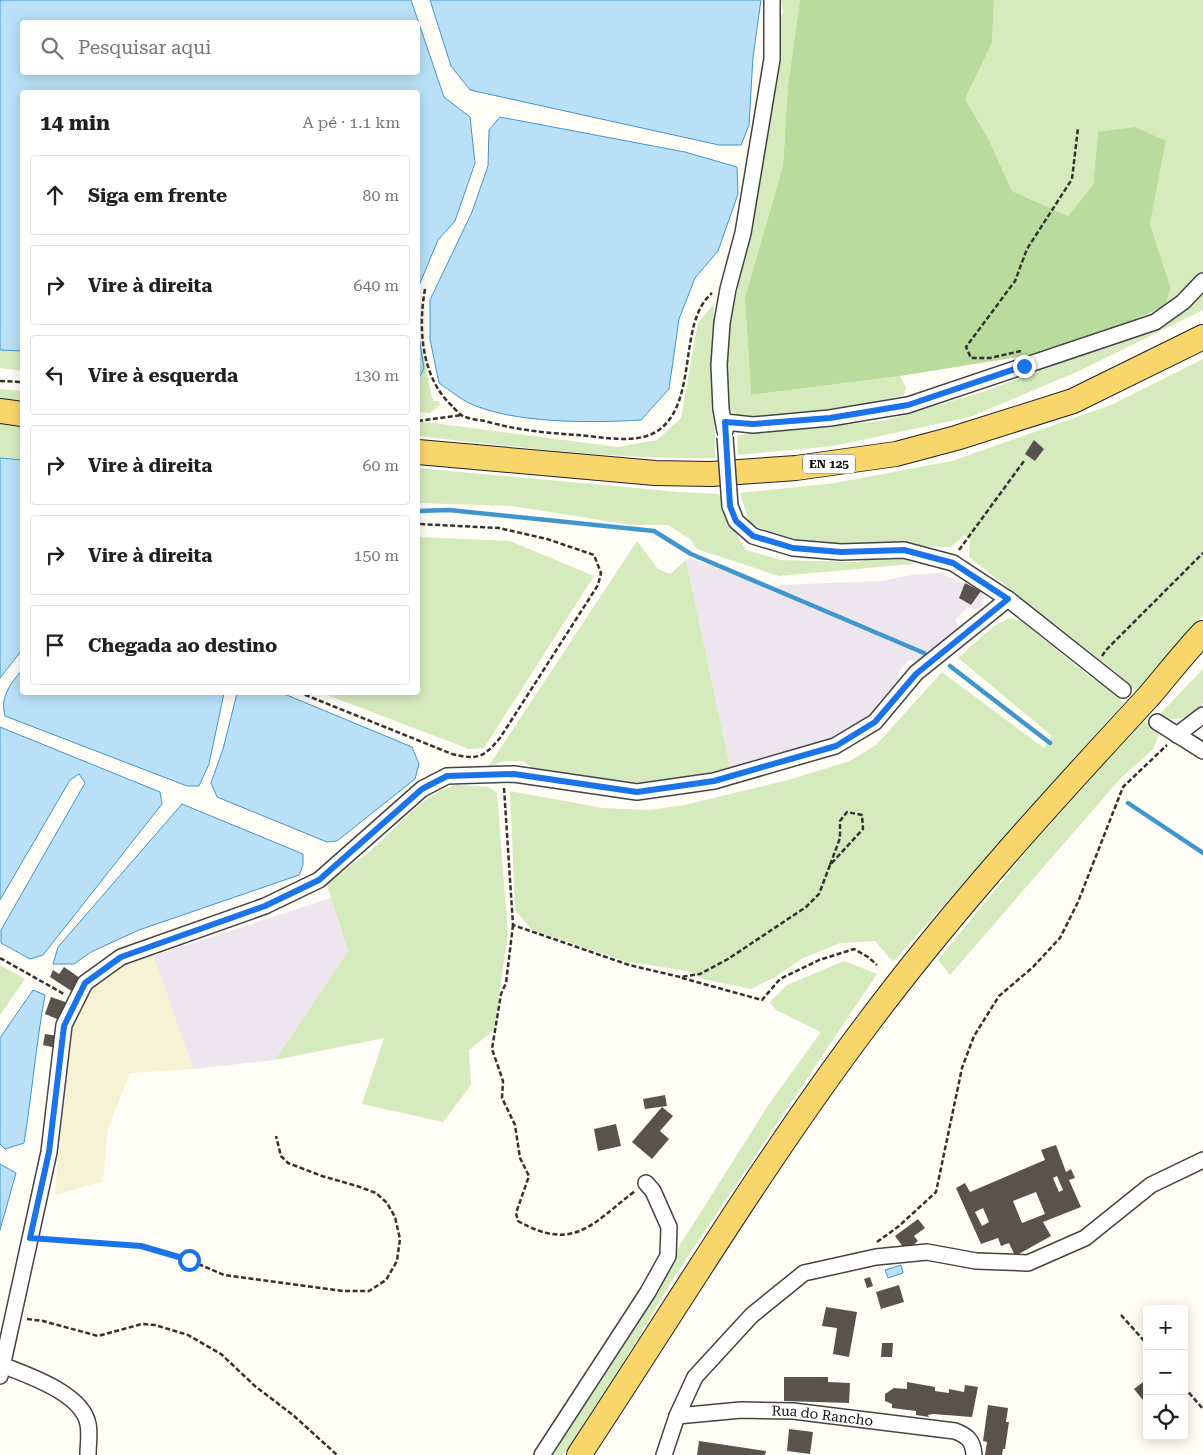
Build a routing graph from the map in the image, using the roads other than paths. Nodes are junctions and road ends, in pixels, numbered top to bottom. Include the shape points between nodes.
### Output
1 (772, 0) edge
2 (1203, 281) edge
3 (1203, 323) edge
4 (1203, 337) edge
5 (0, 411) edge
6 (20, 414) edge
7 (998, 425) junction
8 (725, 430) junction
9 (420, 452) edge
10 (1008, 599) junction
11 (1203, 633) edge
12 (1203, 647) edge
13 (1123, 690) dead end
14 (1150, 694) junction
15 (1203, 715) edge
16 (1157, 722) dead end
17 (1177, 735) junction
18 (1203, 751) edge
19 (1203, 1160) edge
20 (646, 1182) road end
21 (5, 1333) edge
22 (1, 1371) edge
23 (677, 1416) junction
24 (88, 1455) edge
25 (542, 1455) edge
26 (579, 1455) edge
27 (664, 1455) edge
28 (974, 1455) edge

1 - 8 street via 772,59 743,233 722,323 719,365
2 - 8 street via 1183,302 1155,322 908,405
3 - 7 main road, EN 125
4 - 7 main road, EN 125 via 1073,401
5 - 6 main road
7 - 9 main road, EN 125 via 896,454 796,468 711,474 655,473
8 - 10 street, bridge via 730,506 736,521 753,536 793,548 841,552 904,550 953,563
10 - 13 street
10 - 21 street via 916,674 875,722 836,746 714,781 637,792 503,774 447,776 422,789 319,880 265,906 121,957 85,983 64,1026 49,1152 13,1318
11 - 14 main road
12 - 14 main road
14 - 26 main road via 1003,856 866,1026 794,1127
15 - 17 street
16 - 17 street
17 - 18 street
19 - 23 street via 1151,1185 1085,1238 1028,1264 976,1261 927,1252 876,1257 804,1273 752,1315 695,1378
20 - 25 street via 653,1190 669,1228 668,1256
21 - 22 street
22 - 24 street via 48,1384 81,1408 88,1424
23 - 27 street
23 - 28 street, Rua do Rancho via 741,1410 793,1412 955,1431 967,1435

